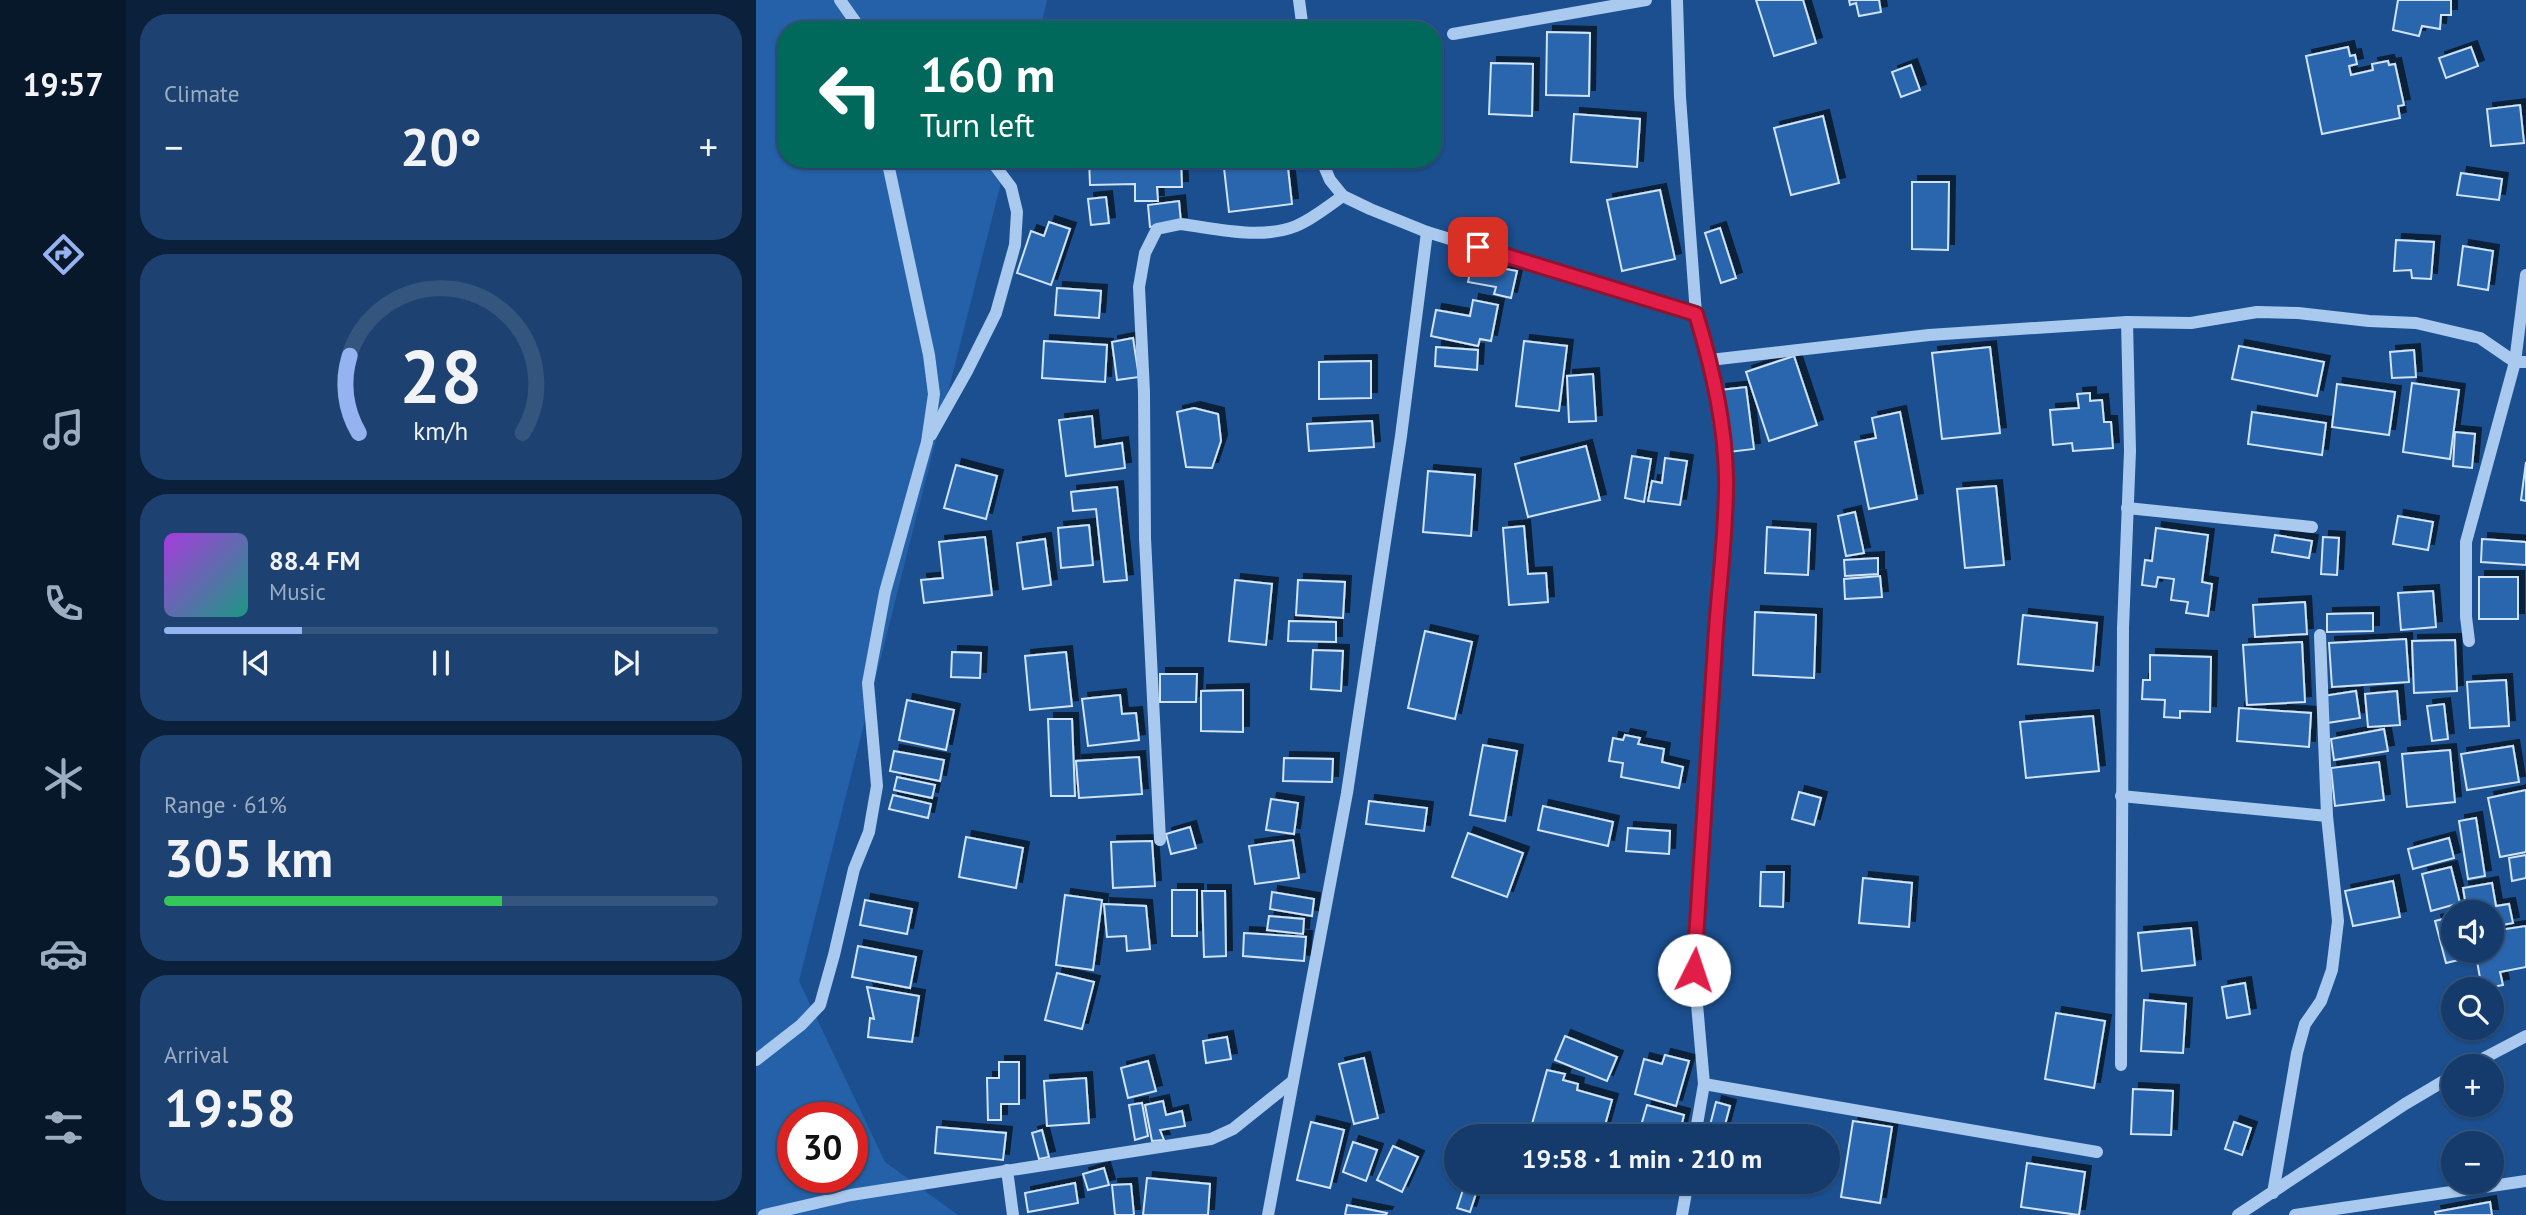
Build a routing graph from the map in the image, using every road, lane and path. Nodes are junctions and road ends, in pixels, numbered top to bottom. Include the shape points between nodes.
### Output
1 (839, 0) edge
2 (1298, 0) edge
3 (1646, 0) edge
4 (1677, 0) edge
5 (854, 21) edge
6 (1302, 21) edge
7 (1453, 34) dead end
8 (889, 168) edge
9 (997, 168) edge
10 (1325, 168) edge
11 (1343, 196) junction
12 (1427, 232) junction
13 (2526, 275) edge
14 (1696, 314) junction
15 (2127, 322) junction
16 (1710, 360) junction
17 (2521, 362) edge
18 (927, 442) junction
19 (2127, 508) junction
20 (2312, 527) dead end
21 (2320, 635) dead end
22 (2469, 641) dead end
23 (2121, 796) junction
24 (2327, 816) junction
25 (1160, 840) dead end
26 (2526, 1036) edge
27 (2492, 1054) edge
28 (756, 1060) edge
29 (2121, 1065) dead end
30 (1293, 1081) junction
31 (2441, 1083) edge
32 (1704, 1084) junction
33 (1698, 1124) edge
34 (2097, 1152) dead end
35 (1007, 1170) junction
36 (2526, 1181) edge
37 (2273, 1193) junction
38 (1686, 1194) edge
39 (764, 1215) edge
40 (1013, 1215) edge
41 (1268, 1215) edge
42 (1682, 1215) edge
43 (2238, 1215) edge
44 (2295, 1215) edge

1 - 5 street
2 - 6 street
3 - 7 street
4 - 14 street
8 - 18 street via 929,355 934,394
9 - 18 street via 1011,187 1017,212 1015,246 996,313
10 - 11 street
11 - 12 street
11 - 25 street via 1299,225 1282,230 1261,233 1168,225 1157,229 1144,253 1139,288 1145,538
12 - 14 street
12 - 30 street via 1347,793
13 - 17 street
14 - 16 street
15 - 16 street via 1929,335
15 - 17 street via 2191,323 2257,312 2416,323 2480,338
15 - 19 street
16 - 32 street via 1726,474 1724,562 1694,970
17 - 22 street via 2466,542
18 - 28 street via 885,592 868,683 877,786 869,832 820,1005
19 - 20 street
19 - 23 street
21 - 24 street
23 - 24 street
23 - 29 street
24 - 37 street via 2338,922 2332,970 2321,1001 2305,1024 2297,1053
26 - 27 street
30 - 35 street via 1233,1129 1212,1139
30 - 41 street
31 - 37 street
32 - 33 street
32 - 34 street
35 - 39 street via 851,1195
35 - 40 street
36 - 44 street
37 - 43 street
38 - 42 street

